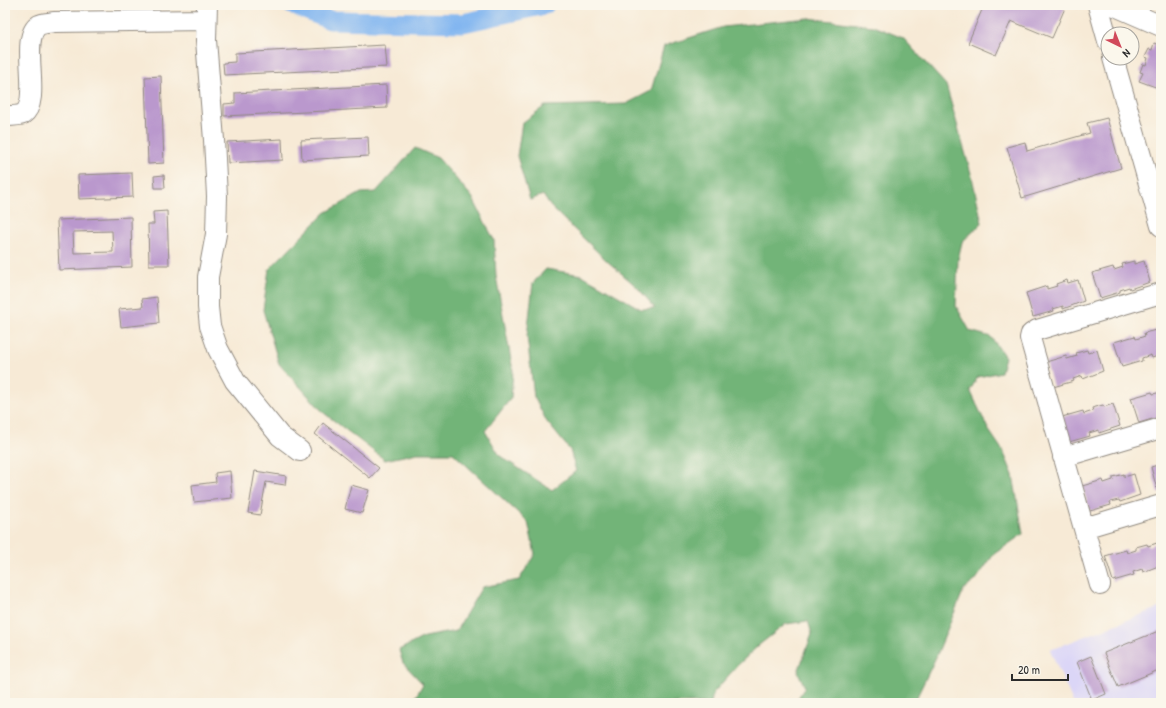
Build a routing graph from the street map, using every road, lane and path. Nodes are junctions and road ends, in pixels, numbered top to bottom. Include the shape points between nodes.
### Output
1 (1098, 5) edge
2 (1113, 5) edge
3 (206, 13) edge
4 (1104, 26) edge
5 (1161, 26) edge
6 (1115, 66) edge
7 (5, 116) edge
8 (1161, 226) edge
9 (1161, 293) edge
10 (1161, 428) edge
11 (300, 451) dead end
12 (1064, 457) junction
13 (1161, 505) edge
14 (1084, 528) junction
15 (1100, 585) dead end

1 - 4 street
2 - 5 street
3 - 7 street via 54,22 38,26 30,36 29,109 22,115
3 - 11 street via 217,196 216,234 208,277 210,326 218,349 235,381 280,436
6 - 8 street
9 - 12 street via 1037,330 1031,334 1030,338
10 - 12 street
12 - 14 street
13 - 14 street
14 - 15 street

